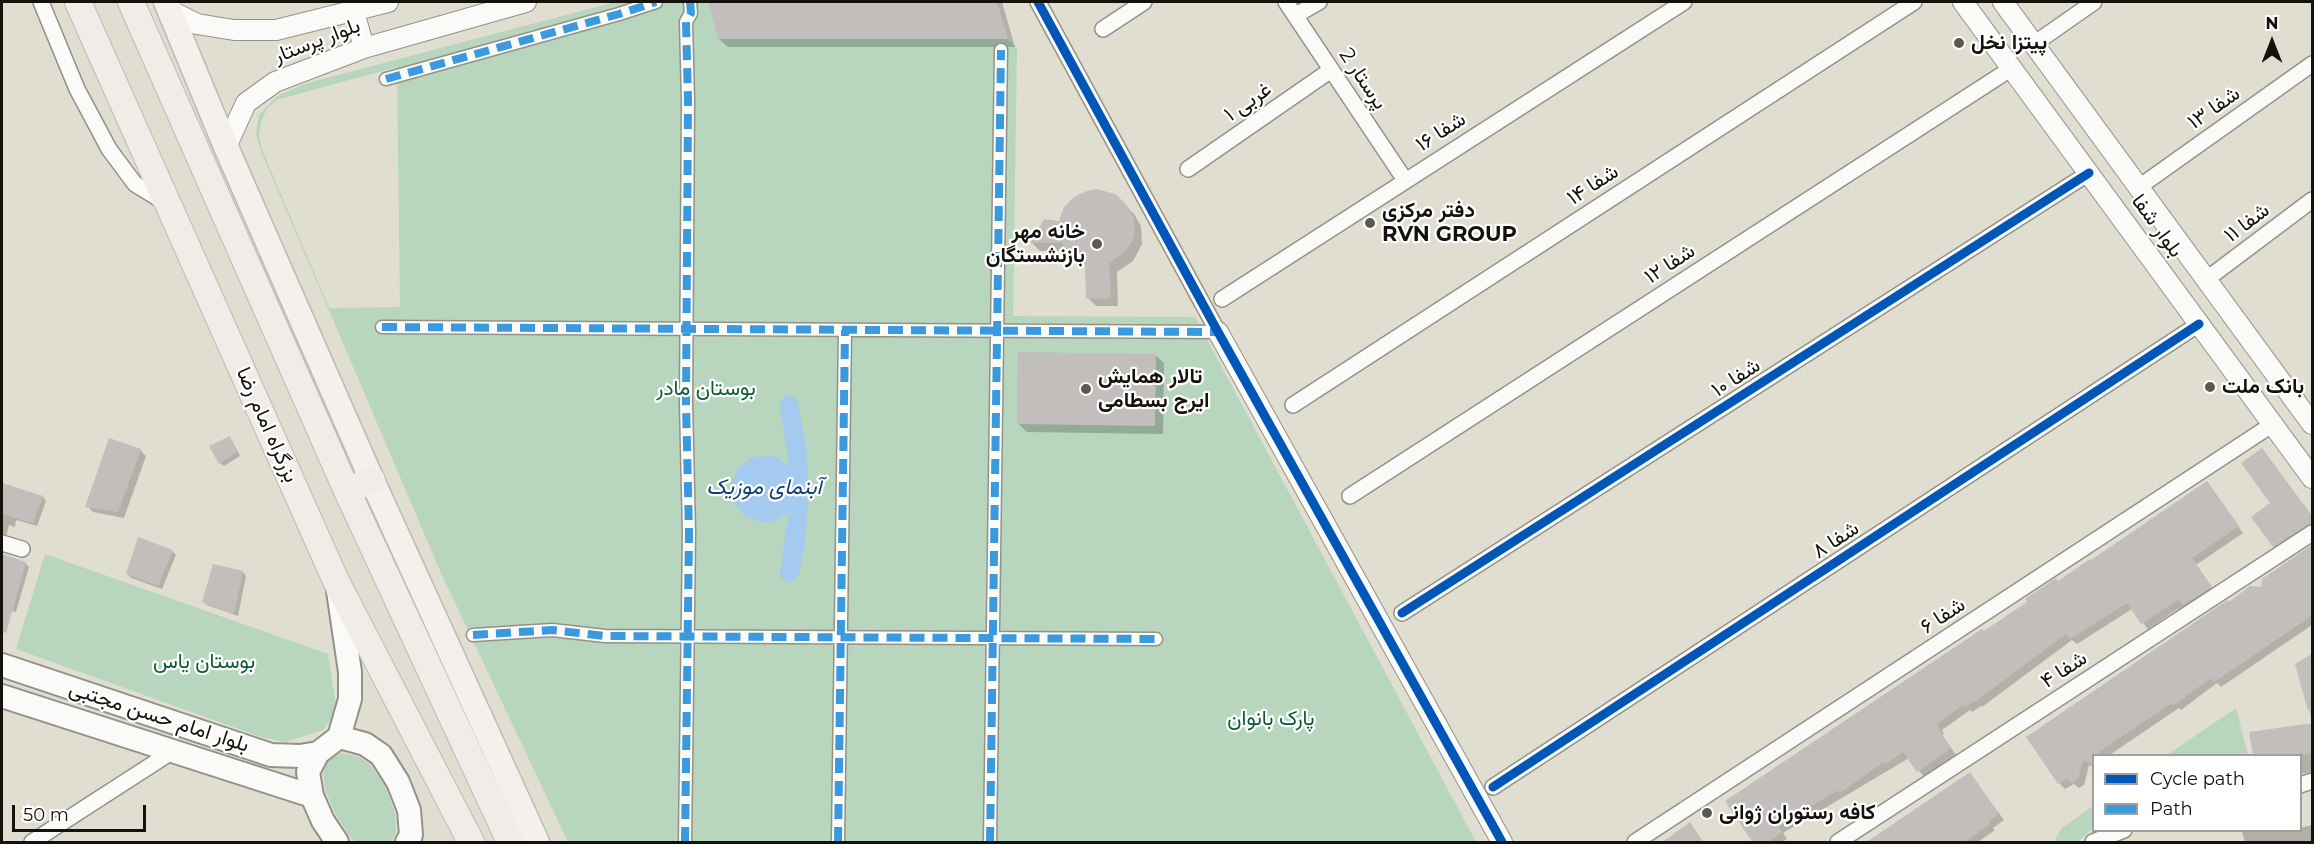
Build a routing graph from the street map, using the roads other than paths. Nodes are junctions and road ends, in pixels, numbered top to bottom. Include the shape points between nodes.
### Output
1 (40, 2) edge
2 (78, 2) edge
3 (131, 2) edge
4 (388, 2) edge
5 (526, 2) edge
6 (656, 2) edge
7 (690, 2) edge
8 (1038, 2) edge
9 (1144, 2) edge
10 (1287, 2) edge
11 (1318, 2) edge
12 (1684, 2) edge
13 (1914, 2) edge
14 (1963, 2) edge
15 (2003, 2) edge
16 (2094, 2) edge
17 (168, 6) edge
18 (354, 11) junction
19 (1296, 15) junction
20 (1103, 29) dead end
21 (2034, 44) junction
22 (364, 48) junction
23 (1001, 50) dead end
24 (2313, 64) edge
25 (2012, 68) junction
26 (1331, 70) junction
27 (386, 79) dead end
28 (226, 147) junction
29 (1188, 169) dead end
30 (2089, 173) junction
31 (1405, 180) junction
32 (2139, 187) junction
33 (2313, 200) edge
34 (169, 205) junction
35 (2207, 279) junction
36 (1222, 299) dead end
37 (2199, 324) junction
38 (382, 327) dead end
39 (686, 328) junction
40 (845, 330) junction
41 (997, 331) junction
42 (1218, 332) junction
43 (1293, 405) dead end
44 (2273, 424) junction
45 (2313, 424) edge
46 (2313, 478) edge
47 (372, 480) junction
48 (347, 491) junction
49 (1350, 496) dead end
50 (2313, 533) edge
51 (2, 543) edge
52 (22, 549) dead end
53 (336, 581) junction
54 (1402, 613) dead end
55 (473, 635) dead end
56 (687, 636) junction
57 (841, 637) junction
58 (993, 638) junction
59 (1156, 639) dead end
60 (2, 665) edge
61 (2, 696) edge
62 (339, 737) junction
63 (173, 751) junction
64 (318, 753) junction
65 (271, 755) junction
66 (265, 781) junction
67 (1492, 787) dead end
68 (312, 796) junction
69 (2121, 832) edge
70 (32, 843) edge
71 (337, 843) edge
72 (407, 843) edge
73 (471, 843) edge
74 (510, 843) edge
75 (537, 843) edge
76 (685, 843) edge
77 (838, 843) edge
78 (990, 843) edge
79 (1502, 843) edge
80 (1635, 843) edge
81 (1838, 843) edge
82 (2093, 843) edge

1 - 34 street via 77,89 109,149 135,184
2 - 34 highway, بزرگراه امام رضا
3 - 48 highway
4 - 18 street, بلوار پرستار
5 - 22 street, بلوار پرستار
6 - 27 street
7 - 39 street via 686,22
8 - 42 street
9 - 20 street
10 - 19 street, پرستار 2
11 - 19 street
12 - 31 street, شفا ۱۶
13 - 43 street, شفا ۱۴
14 - 25 street, بلوار شفا
15 - 21 street, بلوار شفا
16 - 21 street
17 - 18 street, بلوار پرستار via 197,24 234,30 276,30
17 - 28 main road
18 - 22 street
19 - 26 street, پرستار 2
21 - 32 street, بلوار شفا
22 - 28 street, بلوار پرستار via 275,82 246,103
23 - 41 street
24 - 32 street, شفا ۱۳
25 - 30 street, بلوار شفا
25 - 49 street, شفا ۱۲
26 - 29 street, ۱ غربی
26 - 31 street, پرستار 2
28 - 47 main road
30 - 37 street, بلوار شفا
30 - 54 street, شفا ۱۰
31 - 36 street, شفا ۱۶
32 - 35 street, بلوار شفا
33 - 35 street, شفا ۱۱
34 - 53 highway, بزرگراه امام رضا
35 - 45 street, بلوار شفا
37 - 44 street, بلوار شفا
37 - 67 street, شفا ۸
38 - 39 street
39 - 40 street
39 - 56 street
40 - 41 street
40 - 57 street
41 - 42 street
41 - 58 street
42 - 79 street
44 - 46 street, بلوار شفا
44 - 80 street, شفا ۶
47 - 48 highway
47 - 75 main road
48 - 74 highway
50 - 81 street, شفا ۴
51 - 52 street
53 - 62 main road via 350,672 350,699
53 - 73 highway, بزرگراه امام رضا
55 - 56 street via 552,630 605,636
56 - 57 street
56 - 76 street
57 - 58 street
57 - 77 street
58 - 59 street
58 - 78 street
60 - 65 main road, بلوار امام حسن مجتبی
61 - 63 main road, بلوار امام حسن مجتبی
62 - 64 main road
62 - 72 main road via 365,744 381,755 409,810 411,835
63 - 66 main road, بلوار امام حسن مجتبی
63 - 70 street
64 - 65 main road, بلوار امام حسن مجتبی
64 - 68 main road via 308,772
65 - 66 main road via 293,761 298,775 290,782
66 - 68 main road, بلوار امام حسن مجتبی
68 - 71 main road
69 - 82 street

